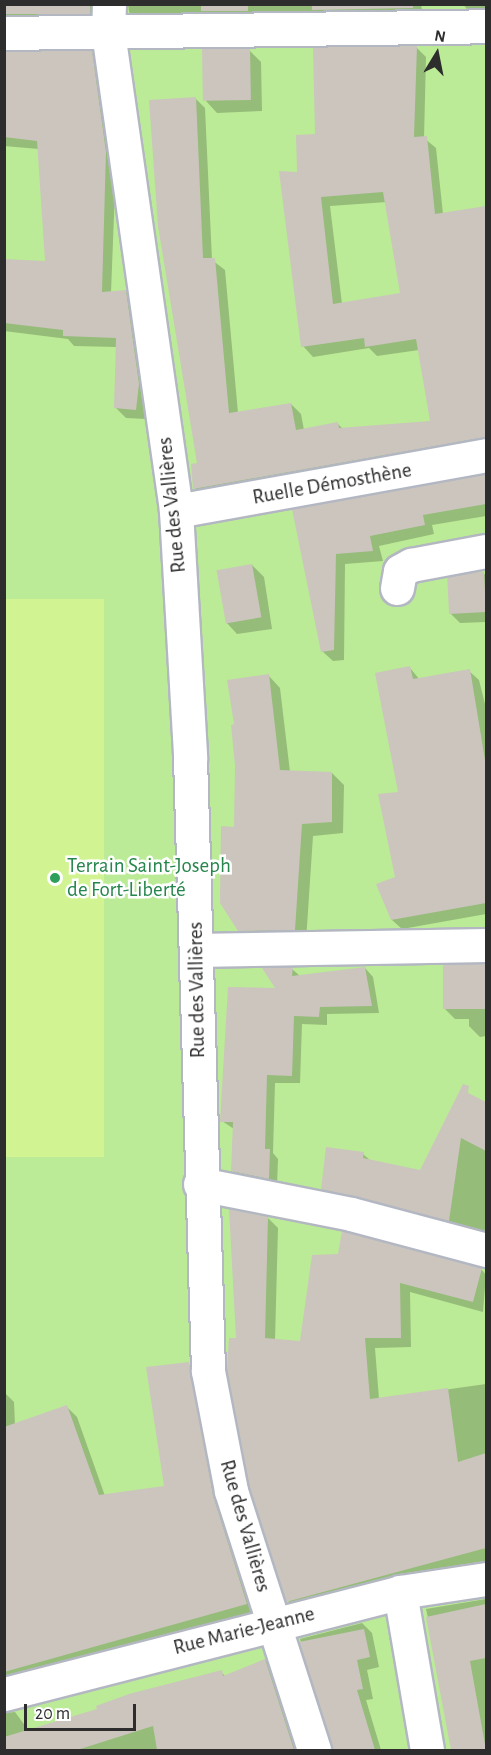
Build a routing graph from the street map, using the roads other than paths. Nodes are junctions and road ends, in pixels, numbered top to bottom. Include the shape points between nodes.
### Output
1 (108, 18) edge
2 (486, 26) edge
3 (4, 33) edge
4 (486, 455) edge
5 (176, 511) junction
6 (486, 551) edge
7 (397, 588) dead end
8 (486, 945) edge
9 (196, 950) junction
10 (200, 1184) junction
11 (486, 1250) edge
12 (486, 1579) edge
13 (400, 1592) junction
14 (274, 1623) junction
15 (4, 1694) edge
16 (314, 1750) edge
17 (427, 1750) edge

1 - 2 street
1 - 3 street
1 - 5 street, Rue des Vallières
4 - 5 street, Ruelle Démosthène
5 - 9 street, Rue des Vallières
6 - 7 street via 411,565 400,571
8 - 9 street
9 - 10 street, Rue des Vallières
10 - 11 street via 351,1214
10 - 14 street, Rue des Vallières via 208,1371 231,1491
12 - 13 street, Rue Marie-Jeanne
13 - 14 street, Rue Marie-Jeanne
13 - 17 street
14 - 15 street, Rue Marie-Jeanne
14 - 16 street, Rue des Vallières

